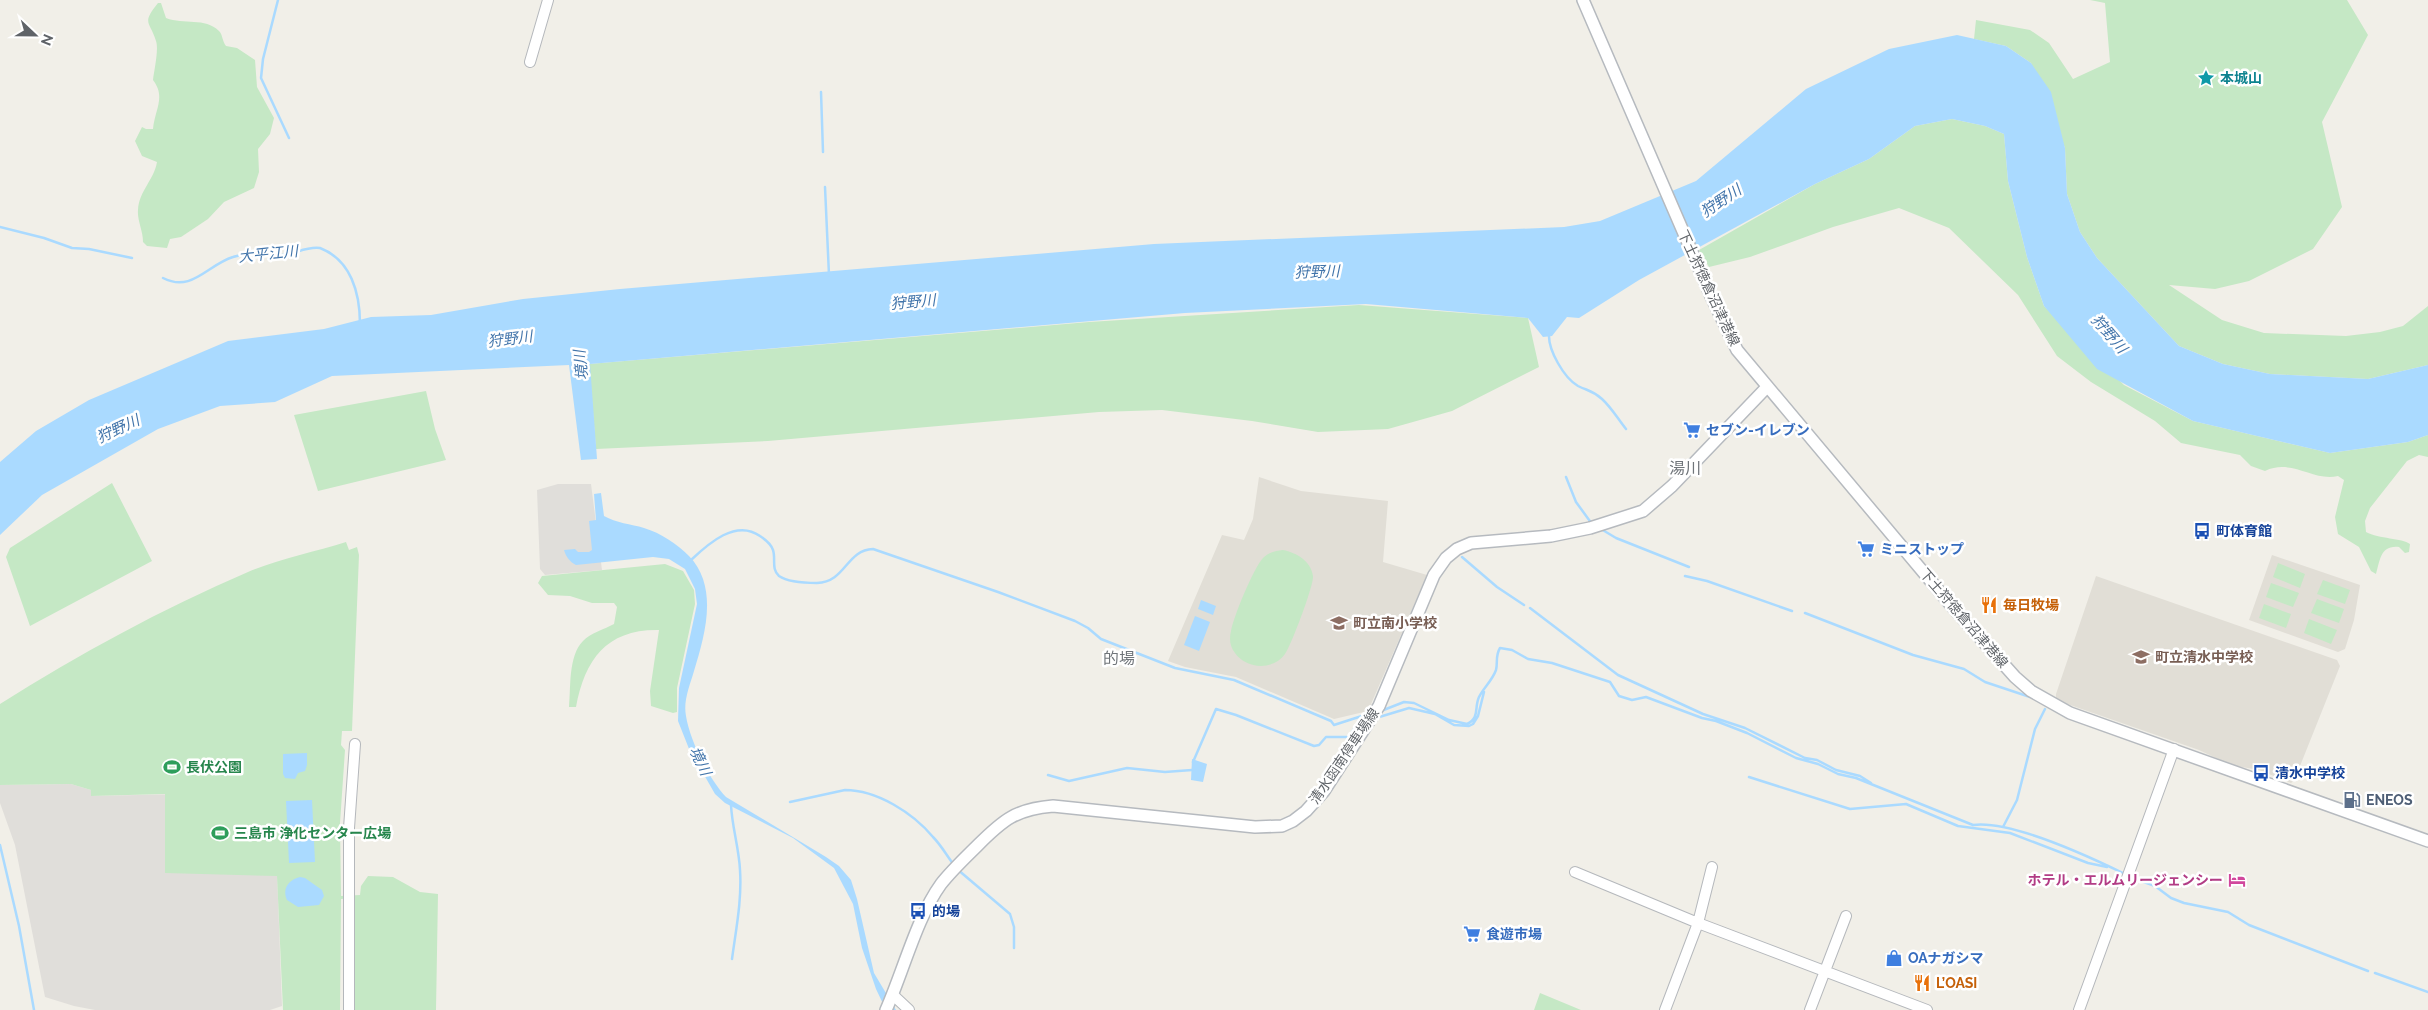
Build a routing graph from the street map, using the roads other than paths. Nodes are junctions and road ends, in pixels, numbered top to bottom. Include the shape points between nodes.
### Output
1 (548, 0) edge
2 (1583, 0) edge
3 (530, 62) dead end
4 (1767, 387) junction
5 (355, 744) dead end
6 (2174, 749) junction
7 (2428, 840) edge
8 (1712, 867) dead end
9 (1575, 872) dead end
10 (1846, 916) dead end
11 (1698, 923) junction
12 (1825, 970) junction
13 (892, 996) junction
14 (349, 1010) edge
15 (886, 1010) edge
16 (909, 1010) edge
17 (1665, 1010) edge
18 (1810, 1010) edge
19 (1927, 1010) edge
20 (2079, 1010) edge

1 - 3 street
2 - 4 main road, 下土狩徳倉沼津港線 via 1708,290 1737,350
4 - 6 main road, 下土狩徳倉沼津港線 via 1950,604 2031,691 2070,713
4 - 13 main road, 清水函南停車場線 via 1672,486 1643,511 1613,522 1551,536 1471,543 1446,558 1434,575 1371,720 1324,791 1293,822 1282,826 1255,827 1053,806 1014,813 941,884 919,927
5 - 14 street via 349,828
6 - 7 main road, 下土狩徳倉沼津港線
6 - 20 street
8 - 11 street
9 - 11 street
10 - 12 street
11 - 12 street
11 - 17 street
12 - 18 street
12 - 19 street
13 - 15 main road, 清水函南停車場線
13 - 16 street

